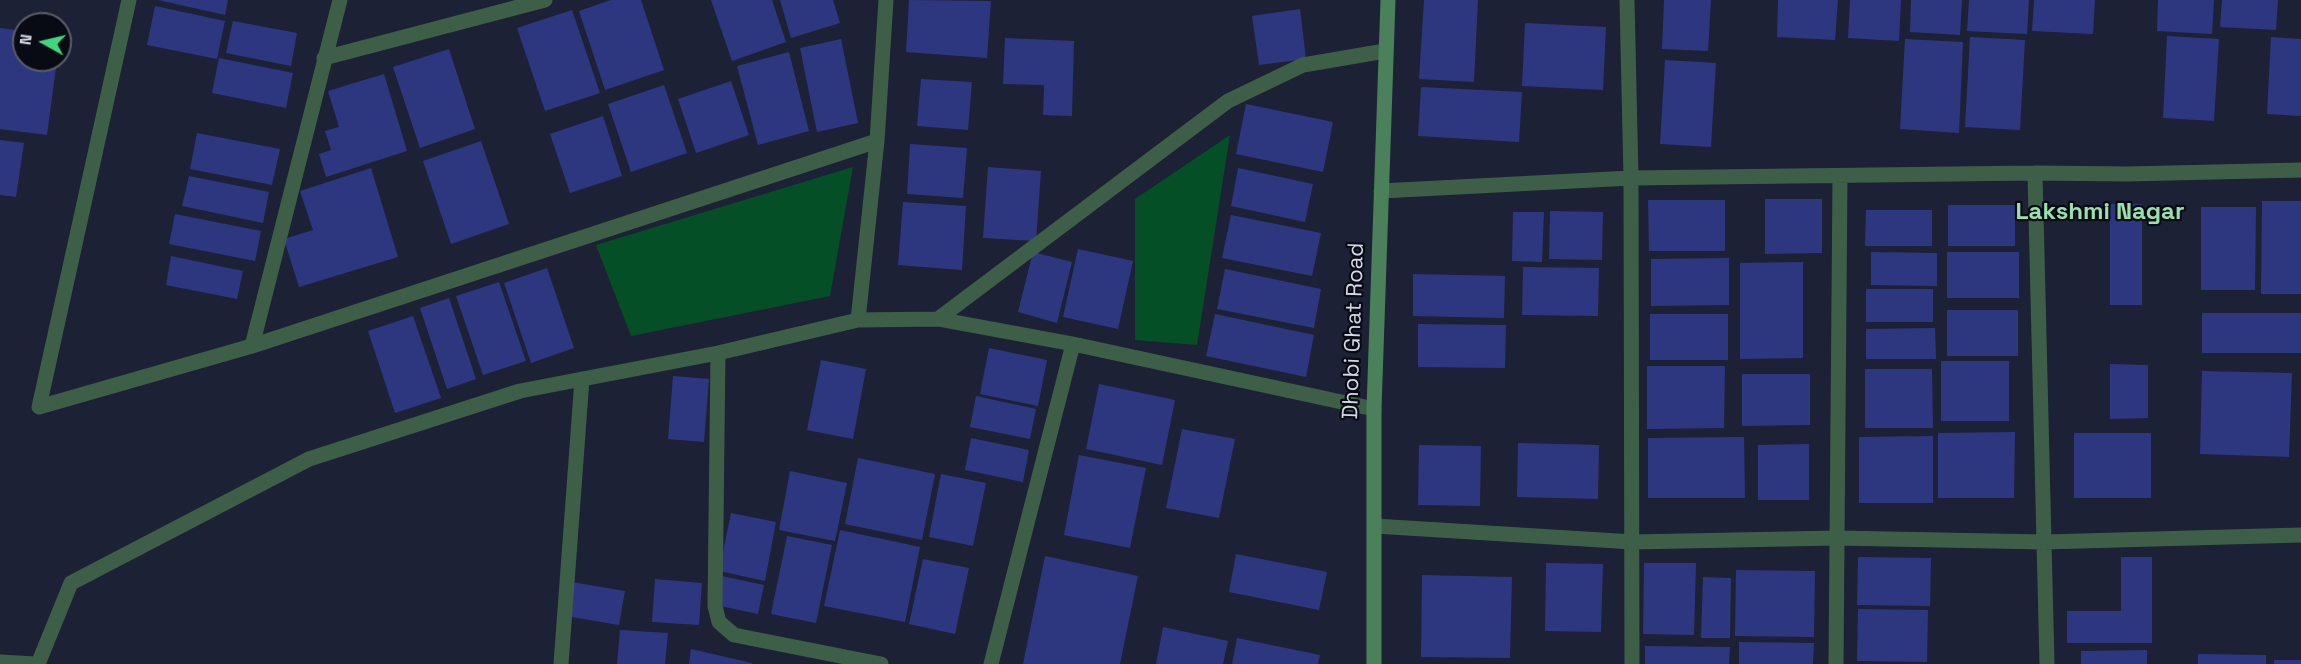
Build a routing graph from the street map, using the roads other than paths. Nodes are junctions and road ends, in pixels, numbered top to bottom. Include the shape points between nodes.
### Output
1 (129, 0) edge
2 (340, 0) edge
3 (546, 0) edge
4 (886, 0) edge
5 (1388, 0) edge
6 (1627, 0) edge
7 (1385, 51) junction
8 (324, 58) junction
9 (877, 141) junction
10 (2301, 170) edge
11 (2035, 173) junction
12 (1840, 176) junction
13 (1631, 178) junction
14 (1381, 191) junction
15 (938, 319) junction
16 (858, 320) junction
17 (1073, 344) junction
18 (252, 345) junction
19 (718, 353) junction
20 (582, 379) junction
21 (1374, 409) junction
22 (1374, 526) junction
23 (2301, 535) edge
24 (1837, 538) junction
25 (1633, 542) junction
26 (2044, 542) junction
27 (0, 662) edge
28 (36, 664) edge
29 (561, 664) edge
30 (881, 664) edge
31 (991, 664) edge
32 (1374, 664) edge
33 (1632, 664) edge
34 (1836, 664) edge
35 (2047, 664) edge

1 - 18 street via 39,407
2 - 8 street
3 - 8 street
4 - 9 street
5 - 7 main road, Dhobi Ghat Road
6 - 13 street
7 - 14 main road, Dhobi Ghat Road
7 - 15 street via 1303,65 1228,101
8 - 18 street
9 - 16 street
9 - 18 street
10 - 11 street
11 - 12 street
11 - 26 street
12 - 13 street
12 - 24 street
13 - 14 street
13 - 25 street
14 - 21 main road, Dhobi Ghat Road
15 - 16 street
15 - 17 street
16 - 19 street
17 - 21 street
17 - 31 street
19 - 20 street
19 - 30 street via 715,606 719,622 734,635
20 - 28 street via 520,391 309,459 71,583
20 - 29 street
21 - 22 main road, Dhobi Ghat Road
22 - 25 street
22 - 32 main road, Dhobi Ghat Road
23 - 26 street
24 - 25 street
24 - 26 street
24 - 34 street
25 - 33 street
26 - 35 street
27 - 28 street

